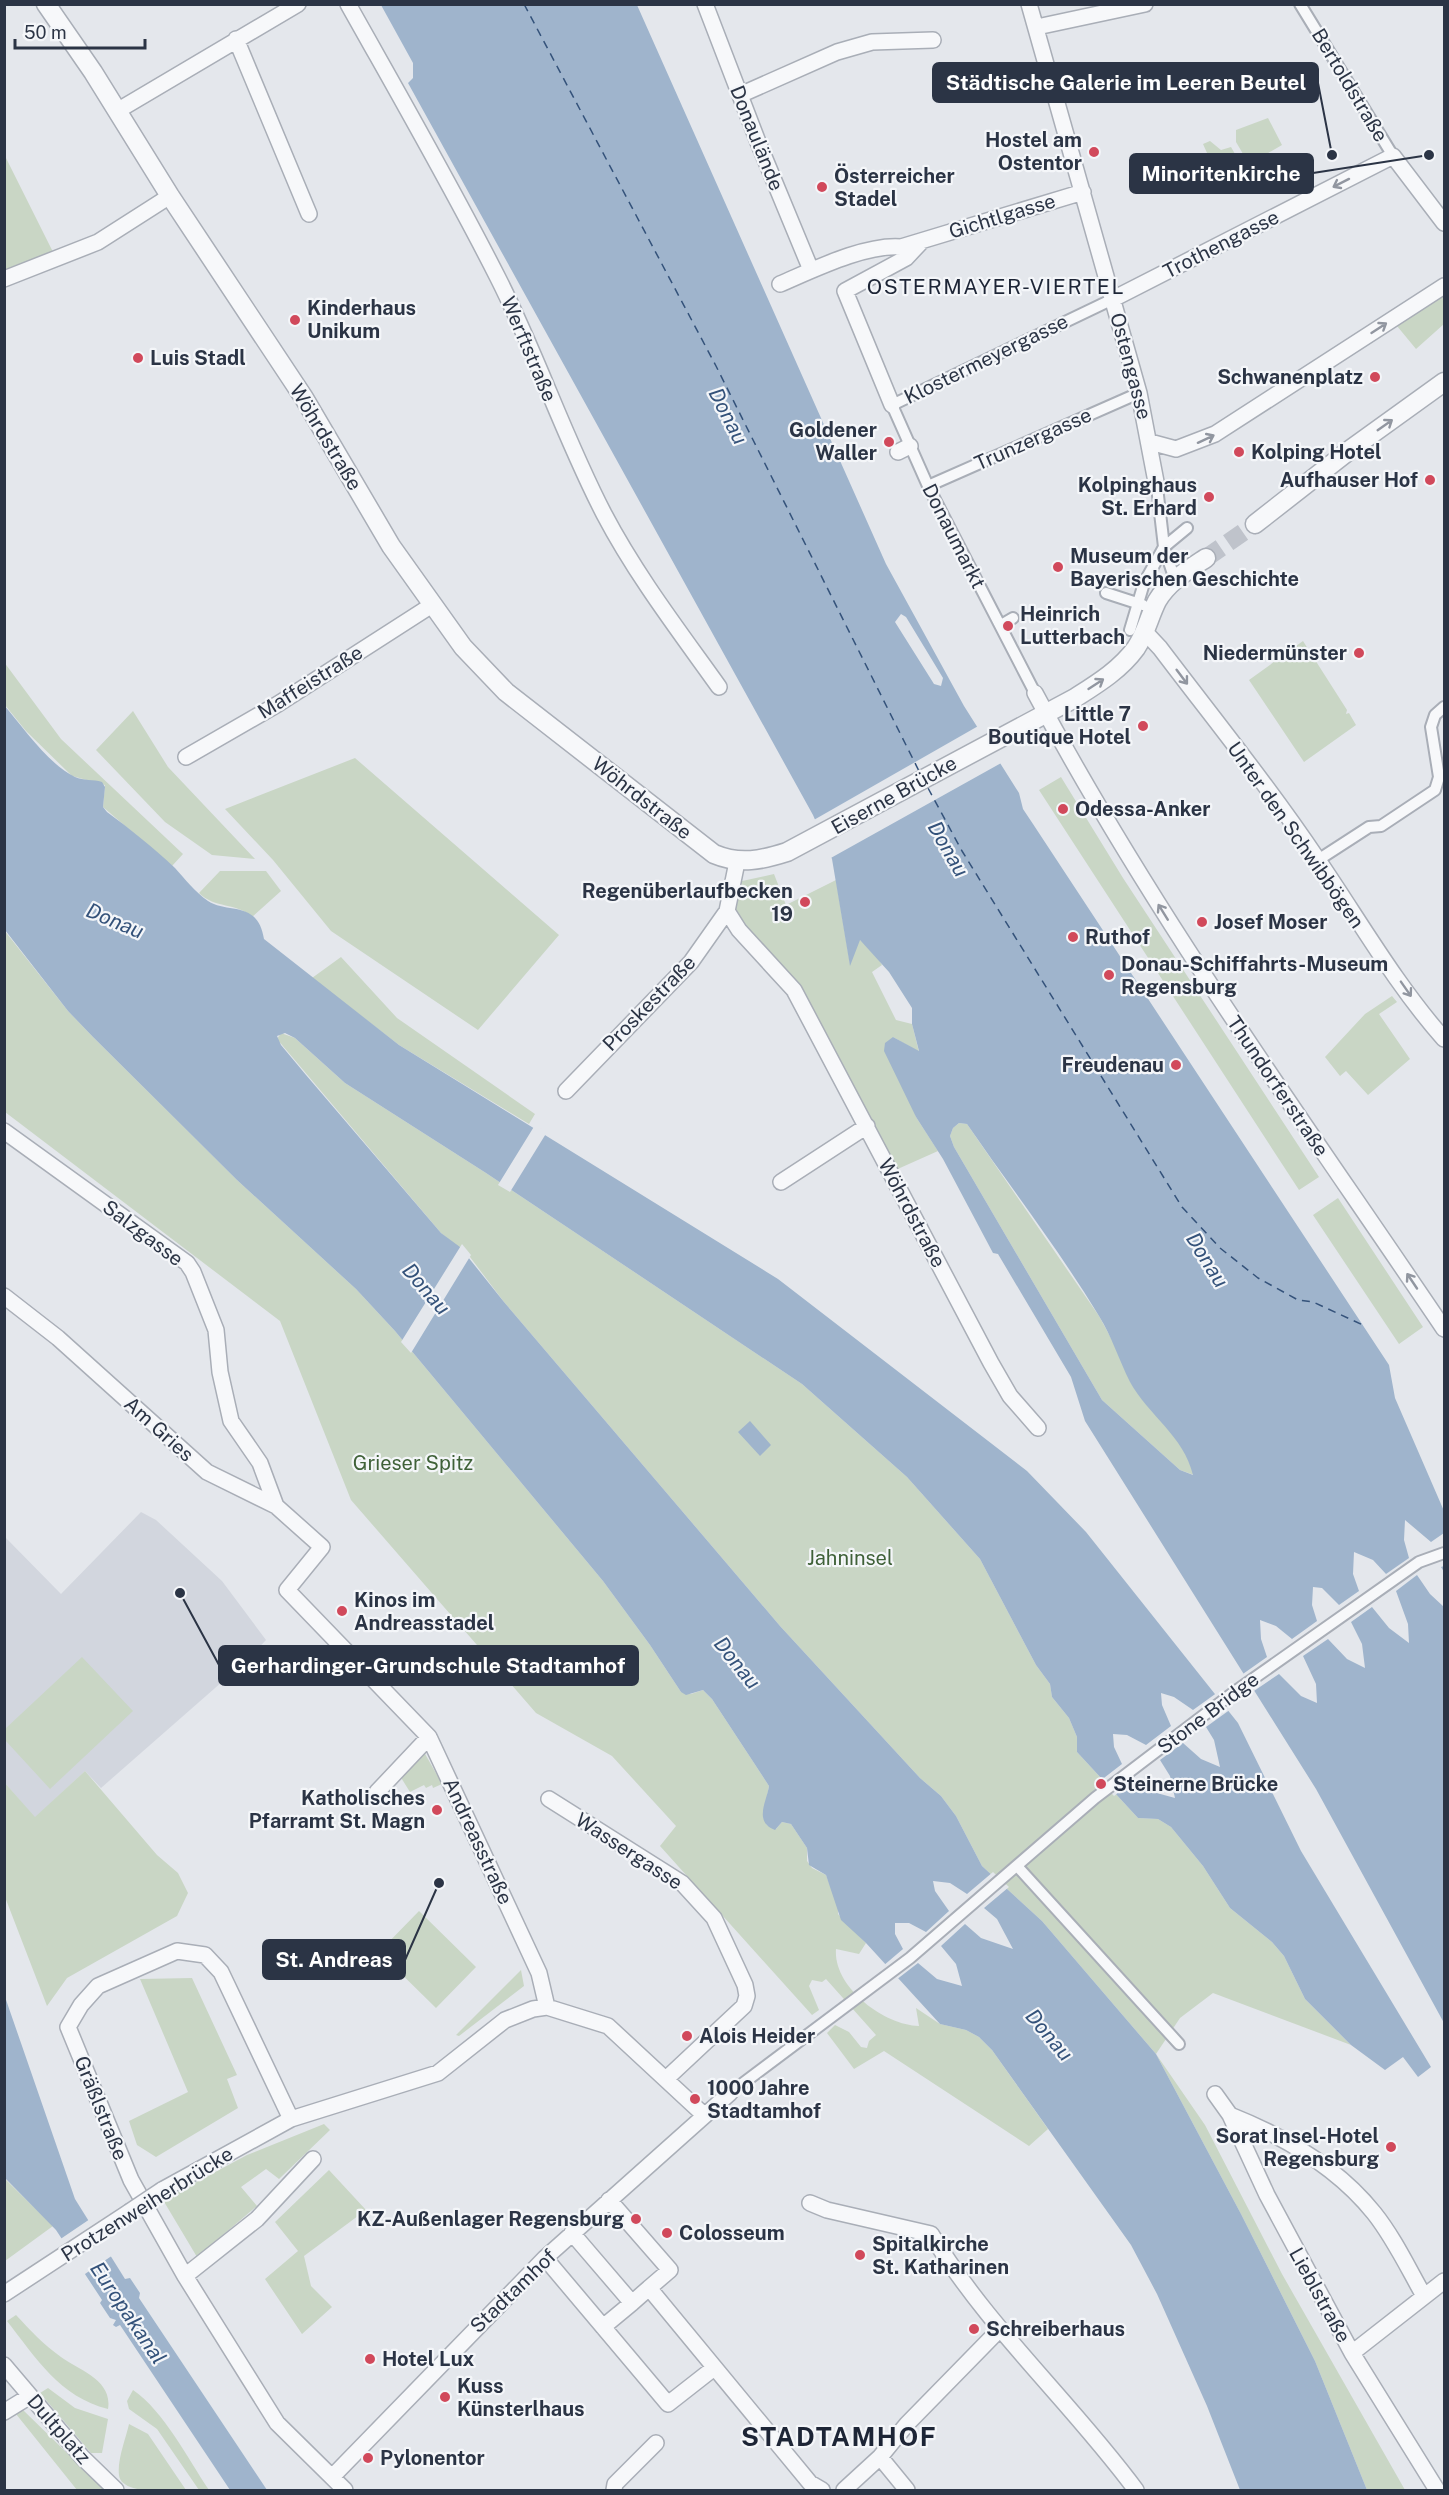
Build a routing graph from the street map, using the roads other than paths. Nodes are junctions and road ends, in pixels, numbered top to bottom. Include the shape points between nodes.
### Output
1 (46, 4) edge
2 (298, 4) edge
3 (348, 4) edge
4 (705, 4) edge
5 (1029, 4) edge
6 (1145, 4) edge
7 (1300, 4) edge
8 (1037, 27) junction
9 (236, 39) junction
10 (933, 40) dead end
11 (740, 95) junction
12 (117, 111) junction
13 (1393, 156) junction
14 (1083, 192) junction
15 (170, 196) junction
16 (309, 214) dead end
17 (1444, 224) edge
18 (922, 241) junction
19 (811, 270) junction
20 (4, 279) edge
21 (780, 284) dead end
22 (1444, 286) edge
23 (845, 291) joint
24 (1113, 299) junction
25 (1444, 384) edge
26 (1139, 393) junction
27 (892, 405) junction
28 (1150, 442) junction
29 (928, 486) junction
30 (1156, 487) joint
31 (1255, 524) tunnel mouth
32 (1187, 528) dead end
33 (1164, 547) junction
34 (1206, 558) tunnel mouth
35 (1174, 580) junction
36 (1106, 593) dead end
37 (1140, 604) junction
38 (432, 605) junction
39 (1013, 618) dead end
40 (1001, 625) junction
41 (1138, 631) junction
42 (720, 687) dead end
43 (1035, 693) joint
44 (1444, 707) edge
45 (1046, 714) junction
46 (186, 757) dead end
47 (1442, 778) edge
48 (1318, 860) junction
49 (737, 862) junction
50 (728, 911) junction
51 (1444, 1039) edge
52 (566, 1091) dead end
53 (867, 1126) junction
54 (4, 1131) edge
55 (781, 1182) dead end
56 (4, 1296) edge
57 (1444, 1329) edge
58 (1038, 1428) dead end
59 (276, 1506) junction
60 (322, 1547) joint
61 (1444, 1552) edge
62 (429, 1737) junction
63 (377, 1792) dead end
64 (549, 1799) dead end
65 (1017, 1866) junction
66 (547, 2007) junction
67 (1179, 2044) dead end
68 (666, 2079) junction
69 (730, 2092) joint
70 (1215, 2094) dead end
71 (704, 2115) junction
72 (1230, 2115) junction
73 (291, 2119) junction
74 (313, 2159) dead end
75 (609, 2200) junction
76 (810, 2203) dead end
77 (572, 2233) junction
78 (545, 2258) junction
79 (185, 2276) junction
80 (1444, 2281) edge
81 (649, 2288) junction
82 (4, 2294) edge
83 (1424, 2296) junction
84 (632, 2303) junction
85 (603, 2327) junction
86 (1000, 2329) junction
87 (1352, 2353) junction
88 (714, 2368) junction
89 (6, 2369) edge
90 (30, 2396) junction
91 (4, 2412) edge
92 (656, 2443) dead end
93 (880, 2457) junction
94 (332, 2477) junction
95 (116, 2490) edge
96 (345, 2490) edge
97 (614, 2490) edge
98 (822, 2490) edge
99 (844, 2490) edge
100 (907, 2490) edge
101 (1136, 2490) edge
102 (1437, 2490) edge

1 - 12 street, Wöhrdstraße
2 - 9 street
3 - 42 street, Werftstraße via 498,279 604,514 642,578
4 - 11 street, Donaulände
5 - 8 street, Ostengasse
6 - 8 street
7 - 13 street, Bertoldstraße
8 - 14 street, Ostengasse
9 - 12 street
9 - 16 street
10 - 11 street via 872,42 837,52
11 - 19 street, Donaulände
12 - 15 street, Wöhrdstraße
13 - 17 street, Bertoldstraße
13 -> 24 street, Trothengasse
14 - 18 street, Gichtlgasse
14 - 24 street, Ostengasse
15 - 20 street via 98,242
15 - 38 street, Wöhrdstraße via 304,398 391,546
18 - 19 street, Gichtlgasse via 889,246
18 - 23 street, Gichtlgasse via 906,258
19 - 21 street
28 -> 22 street via 1176,449 1215,434
23 - 27 street, Donaumarkt
24 - 26 street, Ostengasse
24 - 27 street, Klostermeyergasse
31 -> 25 street via 1351,449
26 - 28 street, Ostengasse
26 - 29 street, Trunzergasse
27 - 29 street, Donaumarkt via 904,449
28 - 30 street, Ostengasse
29 - 40 street, Donaumarkt
30 - 33 street
32 - 33 street
33 - 35 street
33 - 37 street via 1144,583
34 - 35 street, Eiserne Brücke
35 - 41 street, Eiserne Brücke
36 - 37 street
37 - 41 street
38 - 46 street, Maffeistraße via 278,704
38 - 49 street, Wöhrdstraße via 506,692 714,854
39 - 40 street
40 - 43 street, Donaumarkt
45 -> 41 street, Eiserne Brücke via 1110,675 1135,649
41 -> 48 street, Unter den Schwibbögen via 1160,648
43 - 45 street, Donaumarkt
44 - 47 street via 1435,715 1431,727
45 - 49 street, Eiserne Brücke via 810,841 768,858
57 -> 45 street, Thundorferstraße via 1205,978 1110,830
47 - 48 street via 1435,790 1381,826 1369,827
48 -> 51 street, Unter den Schwibbögen
49 - 50 street
50 - 52 street, Proskestraße via 691,962
50 - 53 street, Wöhrdstraße via 739,930 794,990
53 - 55 street
53 - 58 street, Wöhrdstraße via 991,1363 1010,1396
54 - 59 street, Salzgasse via 187,1263 216,1330 231,1421 260,1463
56 - 59 street, Am Gries via 58,1338 207,1472
59 - 60 street, Am Gries
60 - 62 street, Andreasstraße via 286,1590
61 - 65 street, Stone Bridge via 1419,1562 1233,1693 1095,1798
62 - 63 street
62 - 66 street, Andreasstraße via 538,1973
64 - 68 street, Wassergasse via 682,1883 714,1918 745,1985 744,2006
65 - 67 street
65 - 69 street, Stone Bridge via 910,1958
66 - 68 street via 608,2026
66 - 73 street, Protzenweiherbrücke via 505,2020 438,2073
68 - 71 street
69 - 71 street, Stadtamhof
70 - 72 street, Lieblstraße
71 - 75 street, Stadtamhof
72 - 83 street via 1301,2151 1355,2193 1392,2238
72 - 87 street, Lieblstraße via 1267,2195
73 - 79 street, Gräßlstraße via 220,1972 205,1956 177,1951 98,1986 81,2005 68,2027 131,2180
73 - 82 street, Protzenweiherbrücke, bridge via 162,2190
74 - 79 street via 256,2219
75 - 77 street, Stadtamhof
75 - 81 street via 670,2270
76 - 86 street via 931,2234
77 - 78 street, Stadtamhof
77 - 84 street
78 - 85 street
78 - 94 street, Stadtamhof
79 - 94 street, Gräßlstraße via 277,2423
80 - 83 street
81 - 84 street
81 - 88 street
83 - 87 street
84 - 85 street
85 - 88 street via 668,2404
86 - 93 street
86 - 101 street via 1082,2421
87 - 102 street, Lieblstraße
88 - 98 street via 810,2482
89 - 90 street, Dultplatz
90 - 91 street
90 - 95 street, Dultplatz
92 - 97 street via 615,2484
93 - 99 street
93 - 100 street
94 - 96 street, Gräßlstraße

